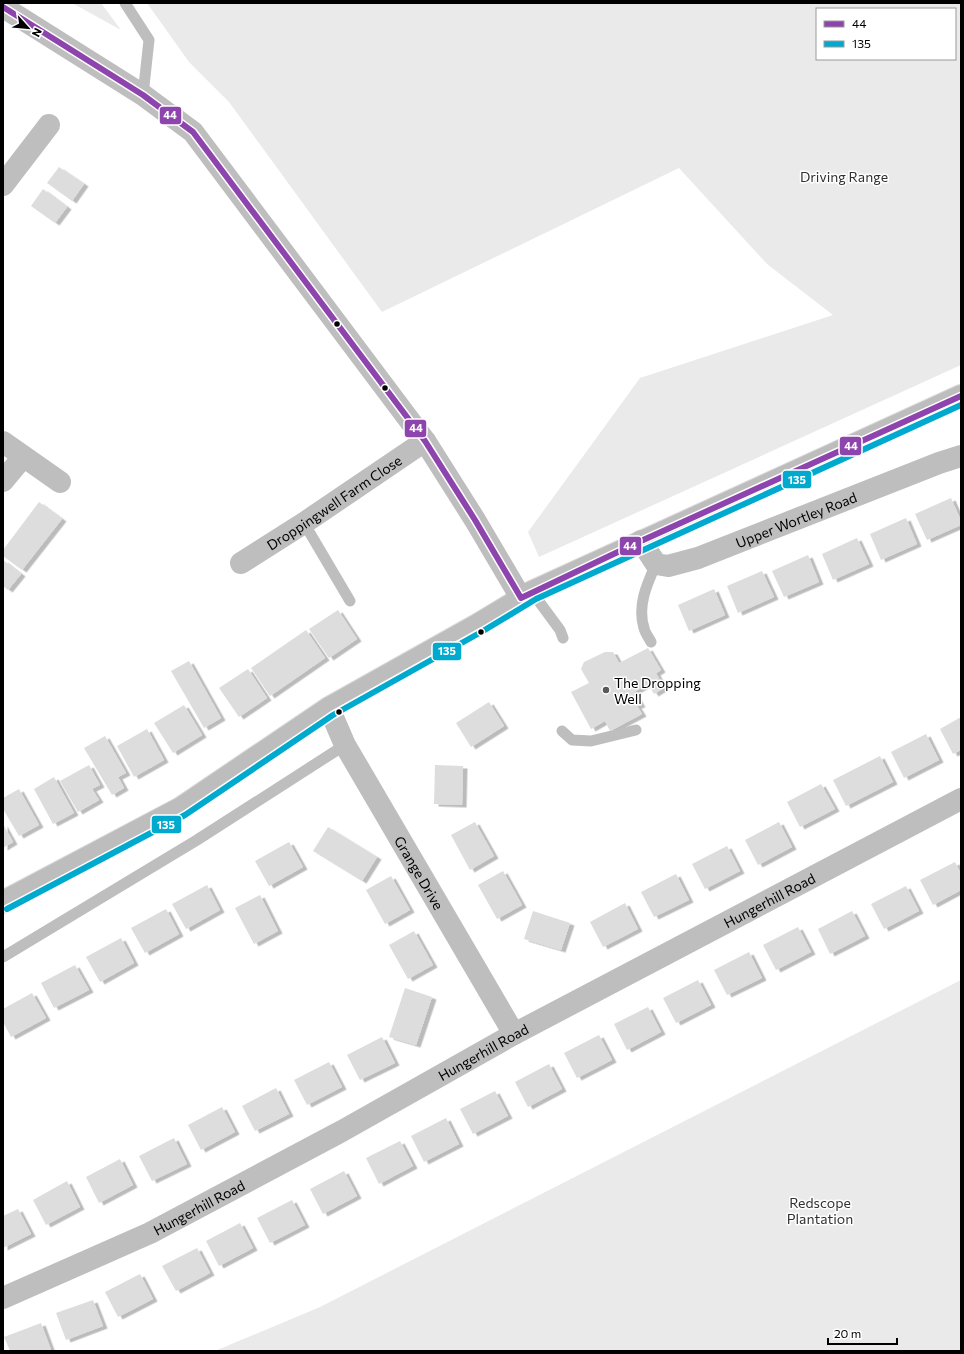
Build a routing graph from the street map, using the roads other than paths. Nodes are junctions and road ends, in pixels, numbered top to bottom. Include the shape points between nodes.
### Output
1 (125, 3) edge
2 (3, 7) edge
3 (143, 95) junction
4 (50, 125) dead end
5 (3, 185) edge
6 (961, 396) edge
7 (425, 441) junction
8 (3, 442) edge
9 (961, 456) edge
10 (23, 457) junction
11 (3, 481) edge
12 (60, 482) dead end
13 (304, 523) junction
14 (641, 542) junction
15 (241, 563) dead end
16 (656, 564) junction
17 (526, 595) junction
18 (350, 601) dead end
19 (563, 638) dead end
20 (651, 642) dead end
21 (330, 708) junction
22 (636, 730) dead end
23 (562, 731) dead end
24 (345, 744) junction
25 (961, 799) edge
26 (3, 902) edge
27 (3, 957) edge
28 (514, 1034) junction
29 (3, 1298) edge

1 - 3 lane via 149,40
2 - 3 street
3 - 7 street via 193,132
4 - 5 street
6 - 14 main road
7 - 13 street, Droppingwell Farm Close
7 - 17 street
8 - 10 street
9 - 16 street, Upper Wortley Road via 698,558 668,566
10 - 11 street
10 - 12 street
13 - 15 street, Droppingwell Farm Close
13 - 18 lane
14 - 16 street
14 - 17 main road
16 - 20 lane via 645,589 641,607 644,628
17 - 19 lane via 560,630
17 - 21 main road
21 - 24 street, Grange Drive
21 - 26 main road via 181,808
22 - 23 lane via 591,741 572,740
24 - 27 lane via 197,840
24 - 28 street, Grange Drive
25 - 28 street, Hungerhill Road
28 - 29 street, Hungerhill Road via 342,1131 150,1234

